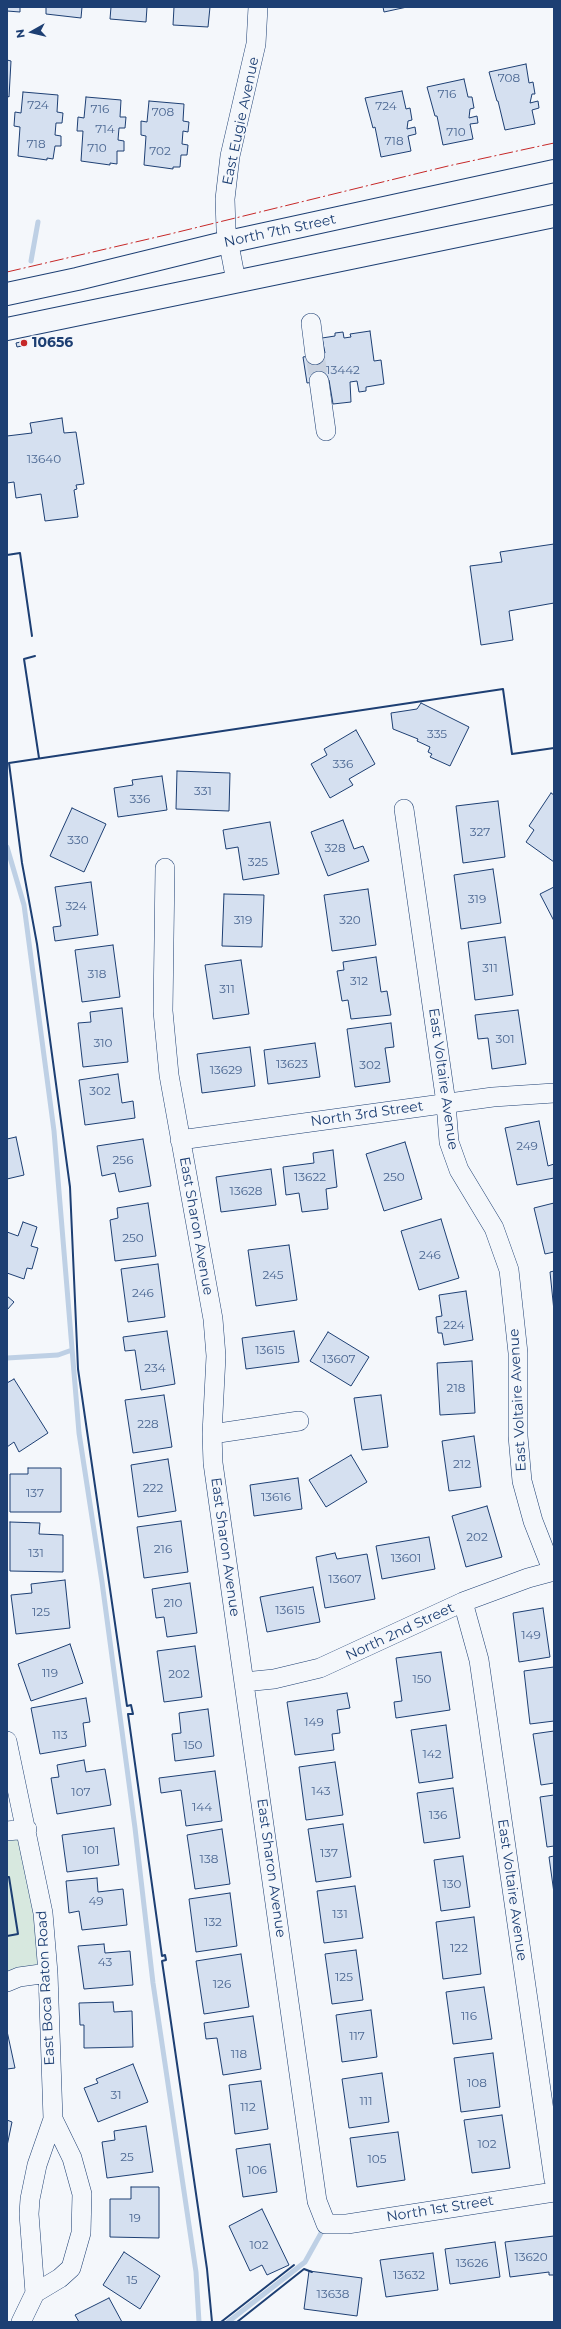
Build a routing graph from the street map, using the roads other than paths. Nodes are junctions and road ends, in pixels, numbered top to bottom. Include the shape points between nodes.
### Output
1 (258, 7) edge
2 (554, 171) edge
3 (554, 216) edge
4 (228, 242) junction
5 (236, 281) junction
6 (7, 294) edge
7 (311, 324) dead end
8 (7, 329) edge
9 (315, 355) tunnel mouth
10 (319, 381) tunnel mouth
11 (326, 431) dead end
12 (404, 809) dead end
13 (165, 868) dead end
14 (554, 1093) edge
15 (446, 1103) junction
16 (180, 1140) junction
17 (299, 1421) dead end
18 (212, 1434) junction
19 (553, 1572) edge
20 (463, 1602) junction
21 (244, 1682) junction
22 (7, 1741) edge
23 (27, 1829) junction
24 (7, 1830) edge
25 (48, 1973) junction
26 (7, 1982) edge
27 (53, 2119) junction
28 (554, 2180) edge
29 (554, 2192) edge
30 (326, 2224) joint
31 (35, 2293) junction
32 (21, 2322) edge

1 - 4 street, East Eugie Avenue via 256,44 230,156 225,204
2 - 4 main road, North 7th Street
3 - 5 main road
4 - 5 street, East Eugie Avenue
4 - 6 main road, North 7th Street
5 - 8 main road
7 - 9 street
10 - 11 street
12 - 15 street, East Voltaire Avenue
13 - 16 street, East Sharon Avenue via 163,1012 169,1075
14 - 15 street, North 3rd Street
15 - 16 street, North 3rd Street
15 - 19 street, East Voltaire Avenue via 449,1142 459,1170 494,1228 509,1270 518,1353 518,1436 522,1480 533,1521
16 - 18 street, East Sharon Avenue via 213,1319 216,1356
17 - 18 street
18 - 21 street, East Sharon Avenue
19 - 20 street, North 2nd Street via 528,1578
20 - 21 street, North 2nd Street via 320,1668 274,1679
20 - 28 street, East Voltaire Avenue via 479,1660
21 - 30 street, East Sharon Avenue via 317,2201
22 - 23 street, East Boca Raton Road
23 - 24 street
23 - 25 street, East Boca Raton Road via 43,1913
25 - 26 street via 19,1977
25 - 27 street, East Boca Raton Road
27 - 31 street, East Boca Raton Road via 37,2165 30,2199
27 - 31 street, East Boca Raton Road via 72,2158 80,2188 81,2233 71,2268
29 - 30 street, North 1st Street via 347,2224
31 - 32 street

